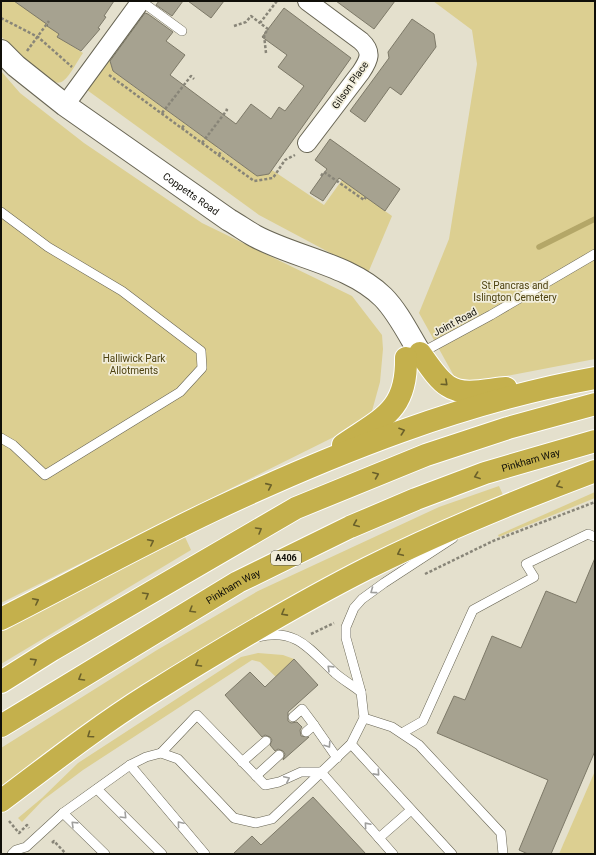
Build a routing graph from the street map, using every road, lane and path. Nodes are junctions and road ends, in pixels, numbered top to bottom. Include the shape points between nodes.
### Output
1 (141, 1) edge
2 (276, 1) edge
3 (307, 1) edge
4 (1, 18) edge
5 (48, 21) dead end
6 (260, 23) junction
7 (234, 26) dead end
8 (182, 31) dead end
9 (38, 37) junction
10 (1, 51) edge
11 (266, 53) dead end
12 (90, 71) junction
13 (194, 79) dead end
14 (65, 106) junction
15 (224, 109) dead end
16 (162, 113) junction
17 (186, 124) dead end
18 (182, 128) junction
19 (202, 143) junction
20 (304, 148) joint
21 (222, 151) dead end
22 (219, 155) junction
23 (333, 173) dead end
24 (321, 176) dead end
25 (330, 176) junction
26 (366, 197) dead end
27 (1, 212) edge
28 (595, 254) edge
29 (413, 356) junction
30 (589, 379) edge
31 (595, 404) edge
32 (1, 438) edge
33 (595, 441) edge
34 (315, 466) junction
35 (595, 471) edge
36 (595, 502) edge
37 (499, 508) junction
38 (595, 537) edge
39 (419, 578) dead end
40 (350, 616) junction
41 (1, 619) edge
42 (298, 640) junction
43 (232, 644) junction
44 (1, 682) edge
45 (360, 692) junction
46 (293, 717) dead end
47 (364, 718) junction
48 (314, 724) junction
49 (1, 726) edge
50 (306, 732) dead end
51 (402, 733) junction
52 (266, 741) dead end
53 (351, 744) junction
54 (161, 753) junction
55 (279, 755) dead end
56 (336, 758) junction
57 (242, 762) junction
58 (130, 765) junction
59 (321, 772) junction
60 (256, 776) junction
61 (97, 789) junction
62 (1, 801) edge
63 (411, 810) junction
64 (63, 813) junction
65 (9, 821) dead end
66 (19, 833) dead end
67 (379, 838) junction
68 (26, 846) junction
69 (12, 854) edge
70 (33, 854) edge
71 (105, 854) edge
72 (162, 854) edge
73 (205, 854) edge
74 (393, 854) edge
75 (452, 854) edge
76 (503, 854) edge

1 - 8 lane
1 - 12 street
2 - 6 path
3 - 20 street, Gilson Place via 362,41 370,54 361,72
4 - 9 path
5 - 9 path
6 - 7 path via 251,16 246,22
6 - 11 path via 268,29 264,35
9 - 12 path via 53,52
10 - 14 street, Coppetts Road
12 - 14 street
12 - 16 path
13 - 16 path via 191,76
14 - 29 street, Coppetts Road via 242,228 355,277 372,288 394,311
15 - 19 path via 227,110
16 - 18 path
17 - 18 path
18 - 19 path
19 - 22 path
20 - 22 path via 285,160 273,178 254,181
21 - 22 path
23 - 25 path
24 - 25 path via 324,172
25 - 26 path via 364,200
27 - 32 lane via 48,247 122,292 179,333 201,351 202,368 180,392 45,475 13,445
28 - 29 lane, Joint Road via 491,315
29 -> 30 highway via 447,386 461,391
29 - 34 highway via 403,392 391,412
34 -> 30 highway via 399,432 455,414 534,391
44 -> 31 highway via 296,508 426,455 508,428
33 -> 49 highway, Pinkham Way / A406 via 485,473 350,526 238,582
41 -> 34 highway via 214,510
35 -> 37 highway
36 - 39 path via 493,541
37 -> 40 lane via 378,587 362,599
37 -> 43 highway via 368,568
38 - 51 lane via 588,534 526,564 534,577 473,610 423,721
40 - 42 path
40 - 45 lane via 346,638
42 - 43 lane via 287,636 267,635
45 -> 42 lane
43 -> 62 highway via 147,696
45 - 47 lane
46 - 48 lane via 302,710
47 - 51 lane
47 - 53 lane
48 - 50 lane
48 -> 56 lane
51 - 76 lane via 419,745 501,833
52 - 57 lane
53 - 56 lane
53 -> 63 lane
54 - 57 lane via 197,715
54 - 58 lane
54 - 59 lane via 178,759 234,818 256,824 272,819
55 - 60 lane
56 - 59 lane
57 - 60 lane
58 - 61 lane
73 -> 58 lane
60 -> 59 lane via 265,785 301,772
67 -> 59 lane
61 - 64 lane
61 -> 72 lane
63 - 67 lane
63 - 75 lane
64 - 68 lane
71 -> 64 lane
65 - 66 path
67 - 74 lane
68 - 69 lane
68 - 70 lane

